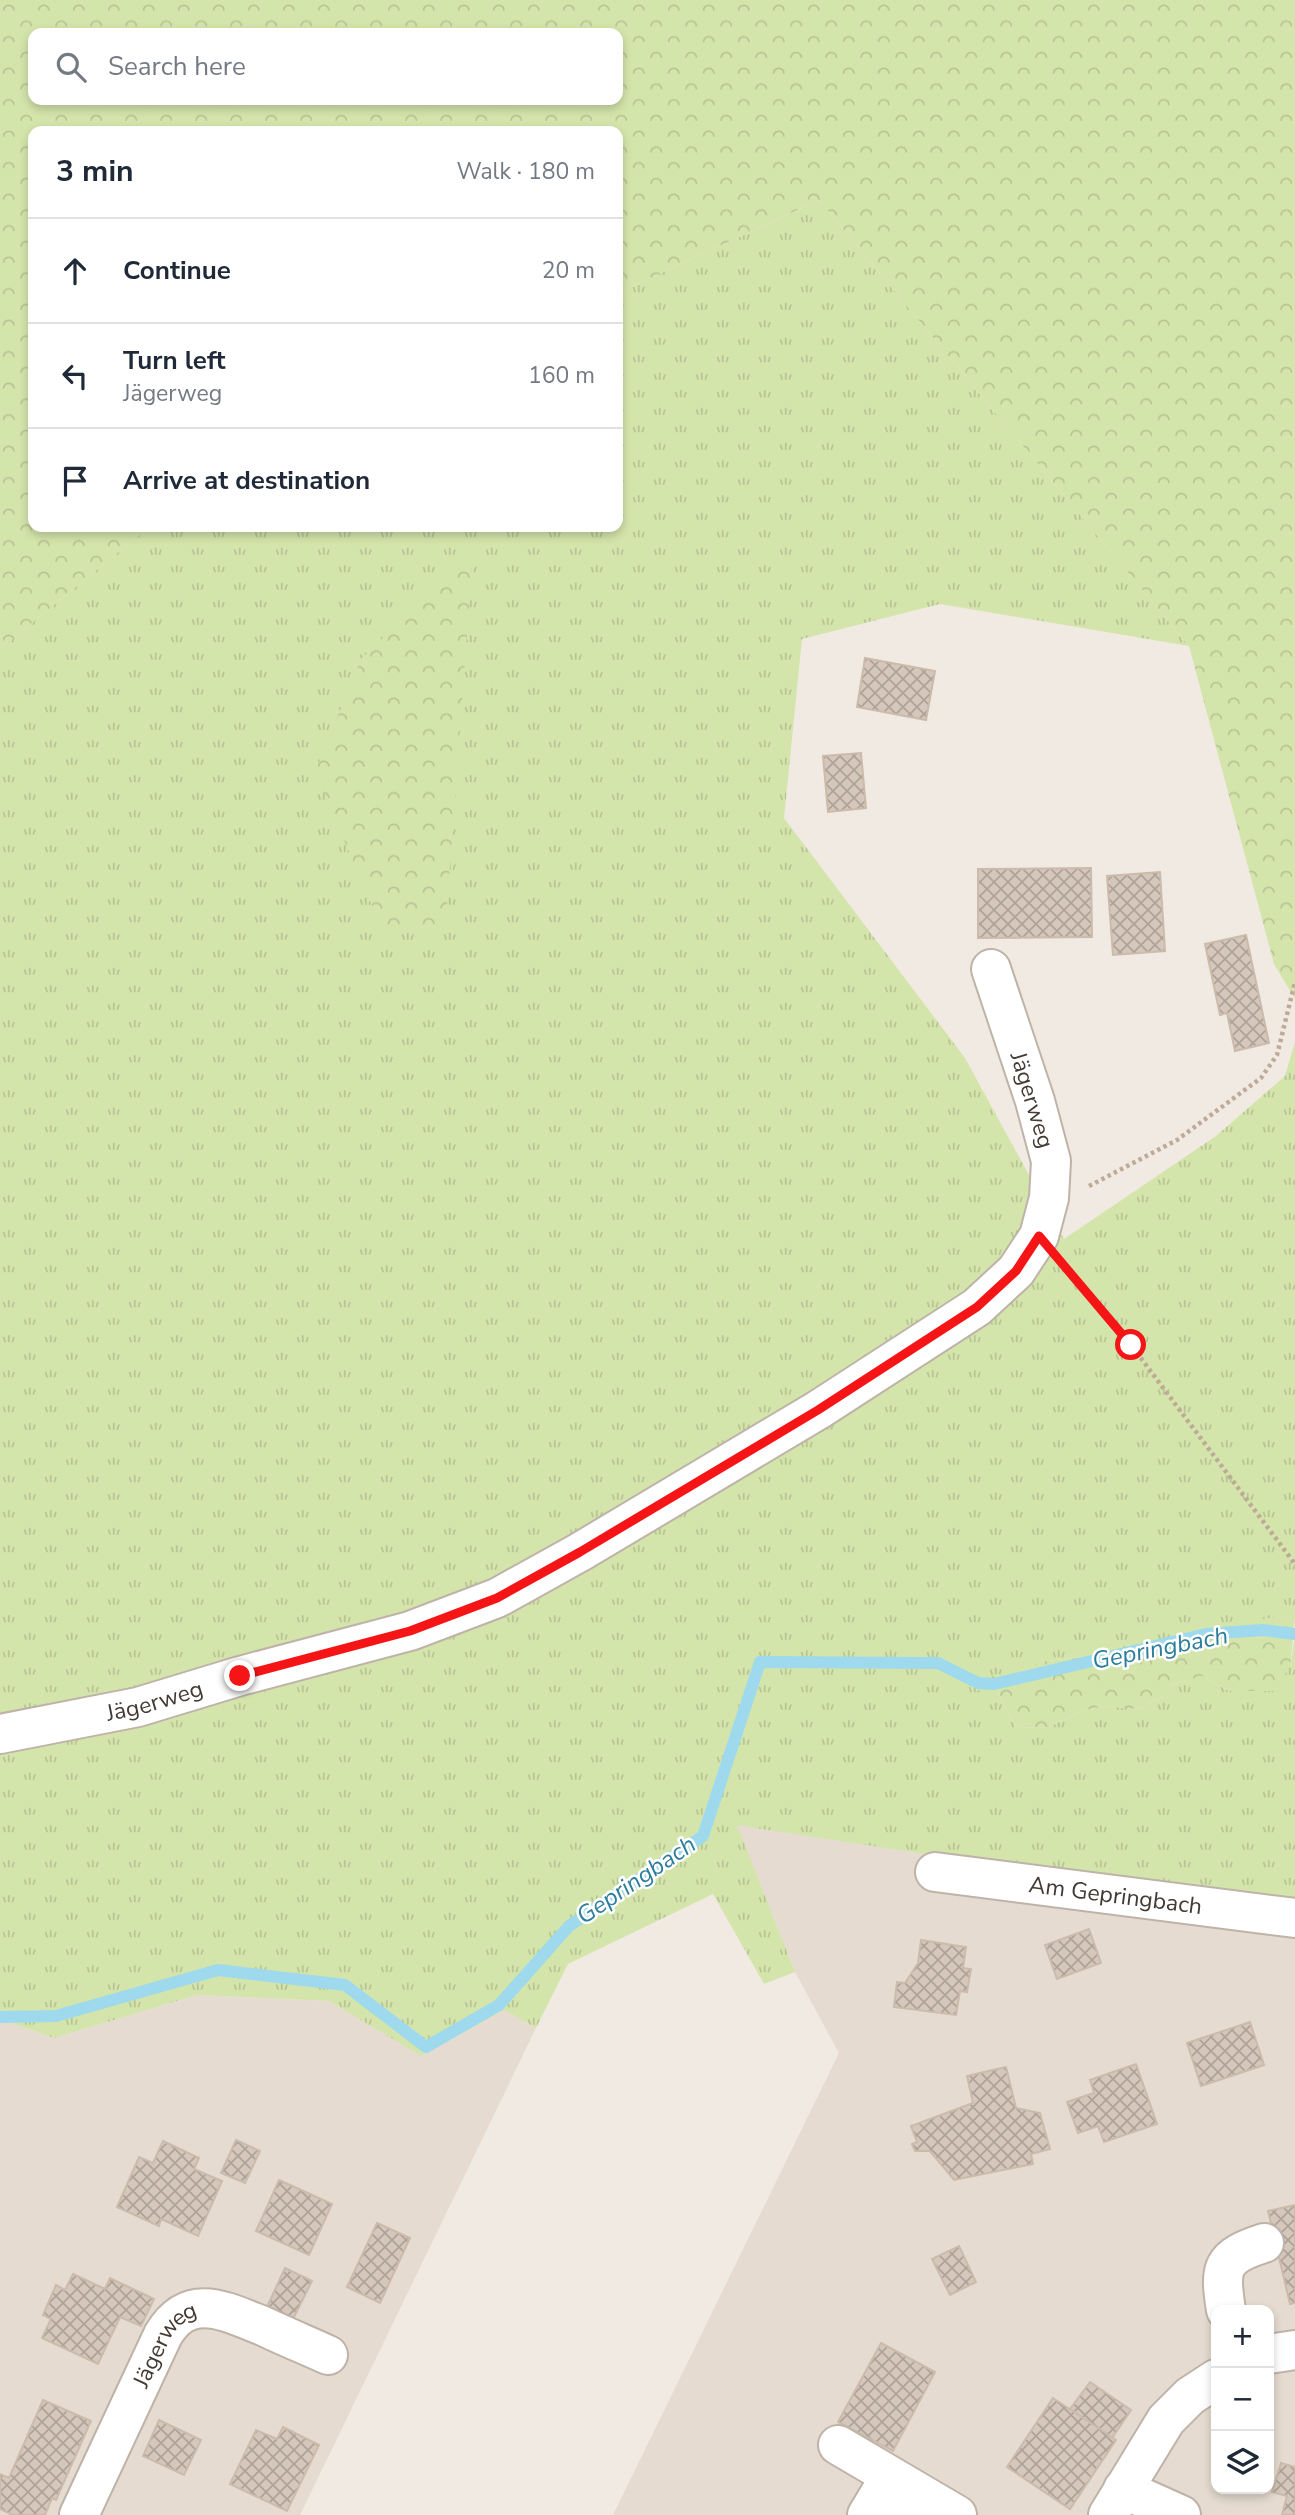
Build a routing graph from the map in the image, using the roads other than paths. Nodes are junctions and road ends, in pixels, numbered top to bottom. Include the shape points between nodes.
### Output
1 (991, 969) dead end
2 (0, 1734) edge
3 (935, 1872) dead end
4 (1295, 1918) edge
5 (1264, 2243) dead end
6 (1225, 2305) edge
7 (1295, 2350) edge
8 (1274, 2353) edge
9 (328, 2354) dead end
10 (1211, 2382) edge
11 (838, 2445) dead end
12 (1115, 2502) edge
13 (952, 2512) edge
14 (79, 2515) edge
15 (867, 2515) edge
16 (1181, 2515) edge

1 - 2 street, Jägerweg via 1051,1161 1039,1236 1016,1271 977,1307 818,1410 497,1598 410,1631 138,1707
3 - 4 street, Am Gepringbach
5 - 6 street via 1240,2251 1228,2262 1221,2280
7 - 8 street
9 - 14 street, Jägerweg via 211,2307 181,2314 163,2335
10 - 12 street via 1166,2420
11 - 13 street
12 - 16 street
13 - 15 street via 908,2504 882,2490

